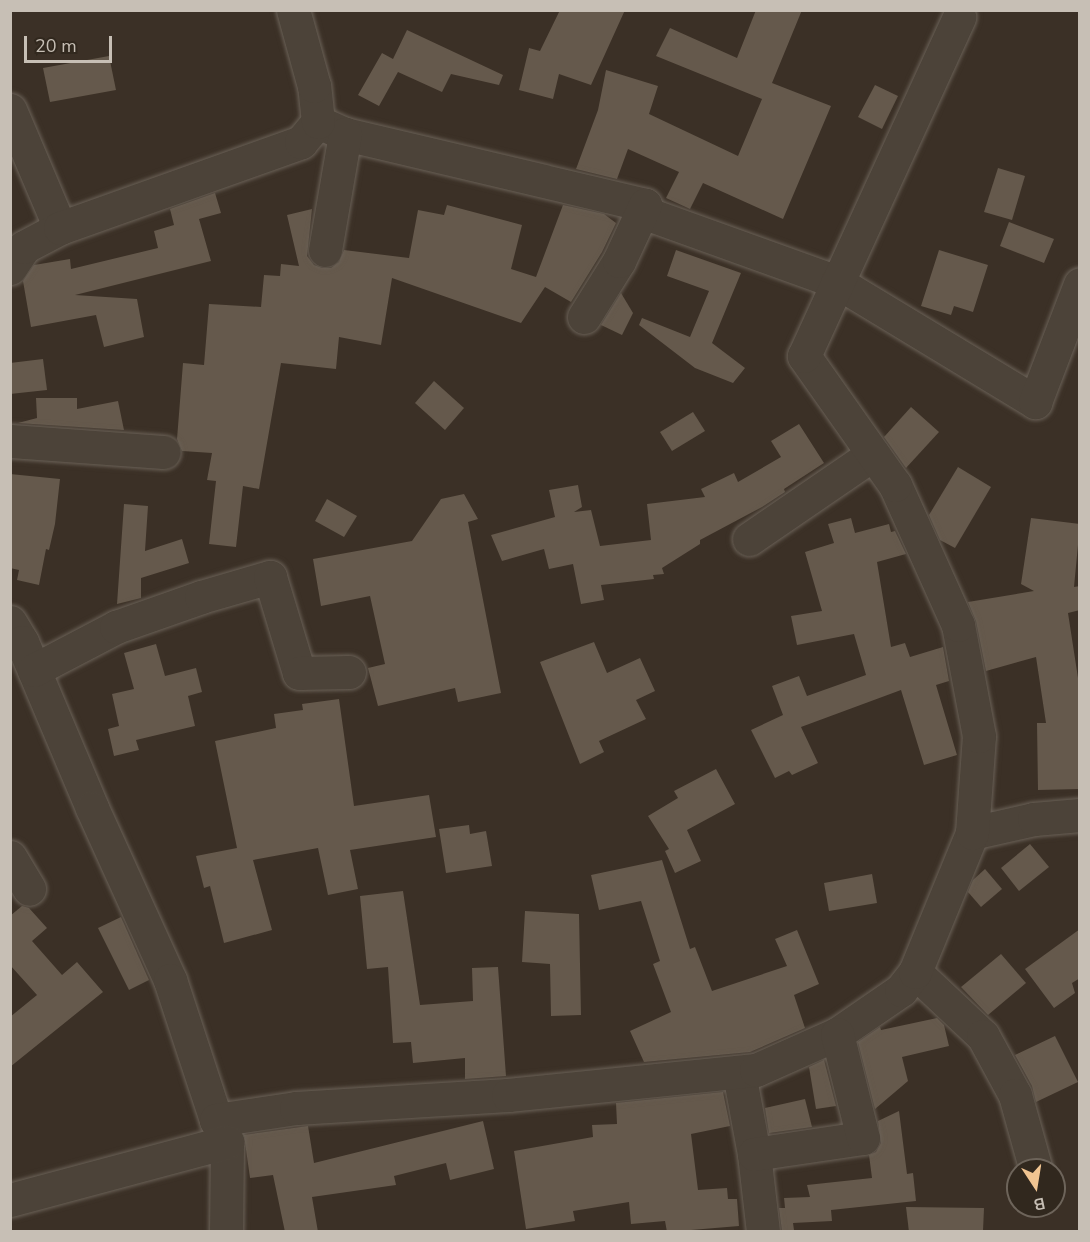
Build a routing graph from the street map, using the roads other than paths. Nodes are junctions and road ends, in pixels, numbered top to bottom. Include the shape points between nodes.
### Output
1 (293, 10) edge
2 (959, 17) dead end
3 (10, 110) edge
4 (331, 128) junction
5 (645, 206) junction
6 (60, 228) junction
7 (325, 250) dead end
8 (10, 268) edge
9 (837, 282) junction
10 (1080, 284) edge
11 (584, 317) dead end
12 (10, 441) edge
13 (164, 452) dead end
14 (873, 454) junction
15 (749, 539) dead end
16 (10, 622) edge
17 (34, 670) junction
18 (349, 672) dead end
19 (1080, 815) edge
20 (972, 834) junction
21 (10, 857) edge
22 (29, 889) dead end
23 (915, 972) junction
24 (837, 1034) junction
25 (739, 1073) junction
26 (221, 1131) junction
27 (754, 1154) junction
28 (1033, 1158) edge
29 (10, 1200) edge
30 (226, 1232) edge
31 (763, 1232) edge

1 - 4 street via 314,86
2 - 9 street
3 - 6 street
4 - 5 street
4 - 6 street via 284,150
4 - 7 street
5 - 9 street via 648,214
5 - 11 street via 619,261
6 - 8 street via 24,248
9 - 10 street via 1035,402
9 - 14 street via 804,356
12 - 13 street
14 - 15 street
14 - 20 street via 895,485 958,626 979,736
16 - 17 street
17 - 18 street via 116,627 270,577 299,674
17 - 26 street via 170,980
19 - 20 street via 1034,819
20 - 23 street
21 - 22 street
23 - 24 street via 901,990
23 - 28 street via 983,1036 1015,1095
24 - 25 street via 756,1070
24 - 27 street via 863,1138
25 - 26 street via 507,1095 296,1108
25 - 27 street
26 - 29 street
26 - 30 street
27 - 31 street

